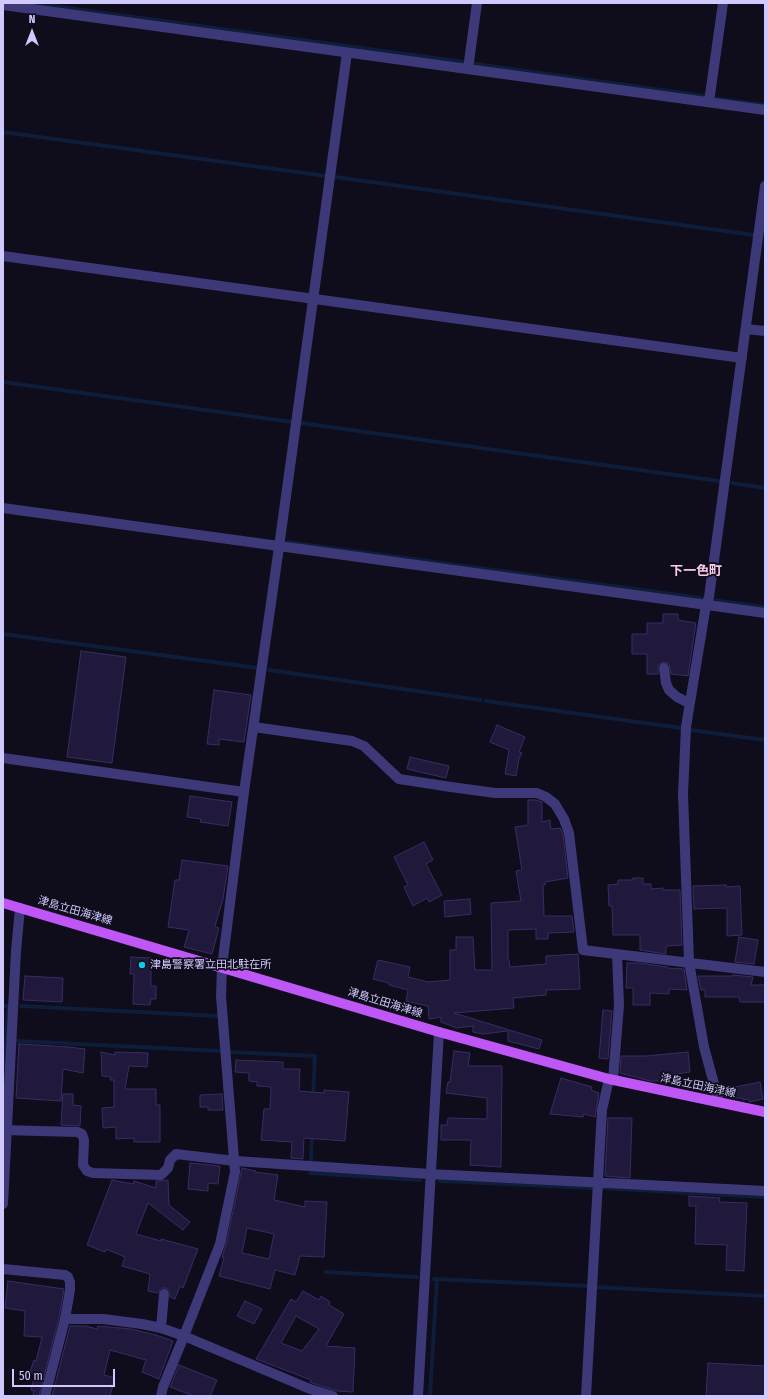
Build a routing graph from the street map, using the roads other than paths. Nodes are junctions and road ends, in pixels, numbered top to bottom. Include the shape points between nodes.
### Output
1 (477, 3) edge
2 (723, 3) edge
3 (3, 6) edge
4 (347, 52) junction
5 (468, 69) junction
6 (709, 102) junction
7 (765, 110) edge
8 (765, 186) edge
9 (3, 256) edge
10 (312, 299) junction
11 (746, 329) junction
12 (765, 331) edge
13 (742, 358) junction
14 (3, 508) edge
15 (279, 547) junction
16 (706, 605) junction
17 (765, 613) edge
18 (664, 668) dead end
19 (690, 703) junction
20 (254, 727) junction
21 (3, 758) edge
22 (244, 792) junction
23 (3, 903) edge
24 (20, 908) junction
25 (617, 954) junction
26 (689, 962) junction
27 (222, 967) junction
28 (765, 972) edge
29 (439, 1032) junction
30 (611, 1080) junction
31 (719, 1102) junction
32 (765, 1112) edge
33 (5, 1130) edge
34 (235, 1161) junction
35 (430, 1174) junction
36 (598, 1183) junction
37 (765, 1191) edge
38 (3, 1204) edge
39 (3, 1269) edge
40 (164, 1294) dead end
41 (65, 1319) junction
42 (161, 1328) junction
43 (184, 1336) junction
44 (45, 1396) edge
45 (161, 1396) edge
46 (333, 1396) edge
47 (418, 1396) edge
48 (586, 1396) edge

1 - 5 street
2 - 6 street
3 - 4 street
4 - 5 street
4 - 10 street
5 - 6 street
6 - 7 street
8 - 11 street
9 - 10 street
10 - 13 street
10 - 15 street
11 - 12 street
11 - 13 street
13 - 16 street
14 - 15 street
15 - 16 street
15 - 20 street
16 - 17 street
16 - 19 street
18 - 19 street via 669,690
19 - 26 street via 686,727 683,794
20 - 22 street
20 - 25 street via 352,741 364,746 399,779 495,792 536,793 546,797 555,804 569,833 583,950
21 - 22 street
22 - 27 street
23 - 24 main road, 津島立田海津線
24 - 27 main road, 津島立田海津線
24 - 33 street
25 - 26 street
25 - 30 street via 619,1005
26 - 28 street
26 - 31 street via 704,1047
27 - 29 main road, 津島立田海津線
27 - 34 street via 221,1004
29 - 30 main road, 津島立田海津線
29 - 35 street
30 - 31 main road, 津島立田海津線
30 - 36 street via 602,1110
31 - 32 main road, 津島立田海津線
33 - 34 street via 82,1134 83,1165 87,1171 93,1173 161,1175 176,1154
33 - 38 street
34 - 35 street
34 - 43 street via 220,1244
35 - 36 street
35 - 47 street
36 - 37 street
36 - 48 street
39 - 41 street via 68,1277 70,1290
40 - 42 street
41 - 42 street via 103,1319
41 - 44 street
42 - 43 street
43 - 45 street
43 - 46 street via 310,1389

